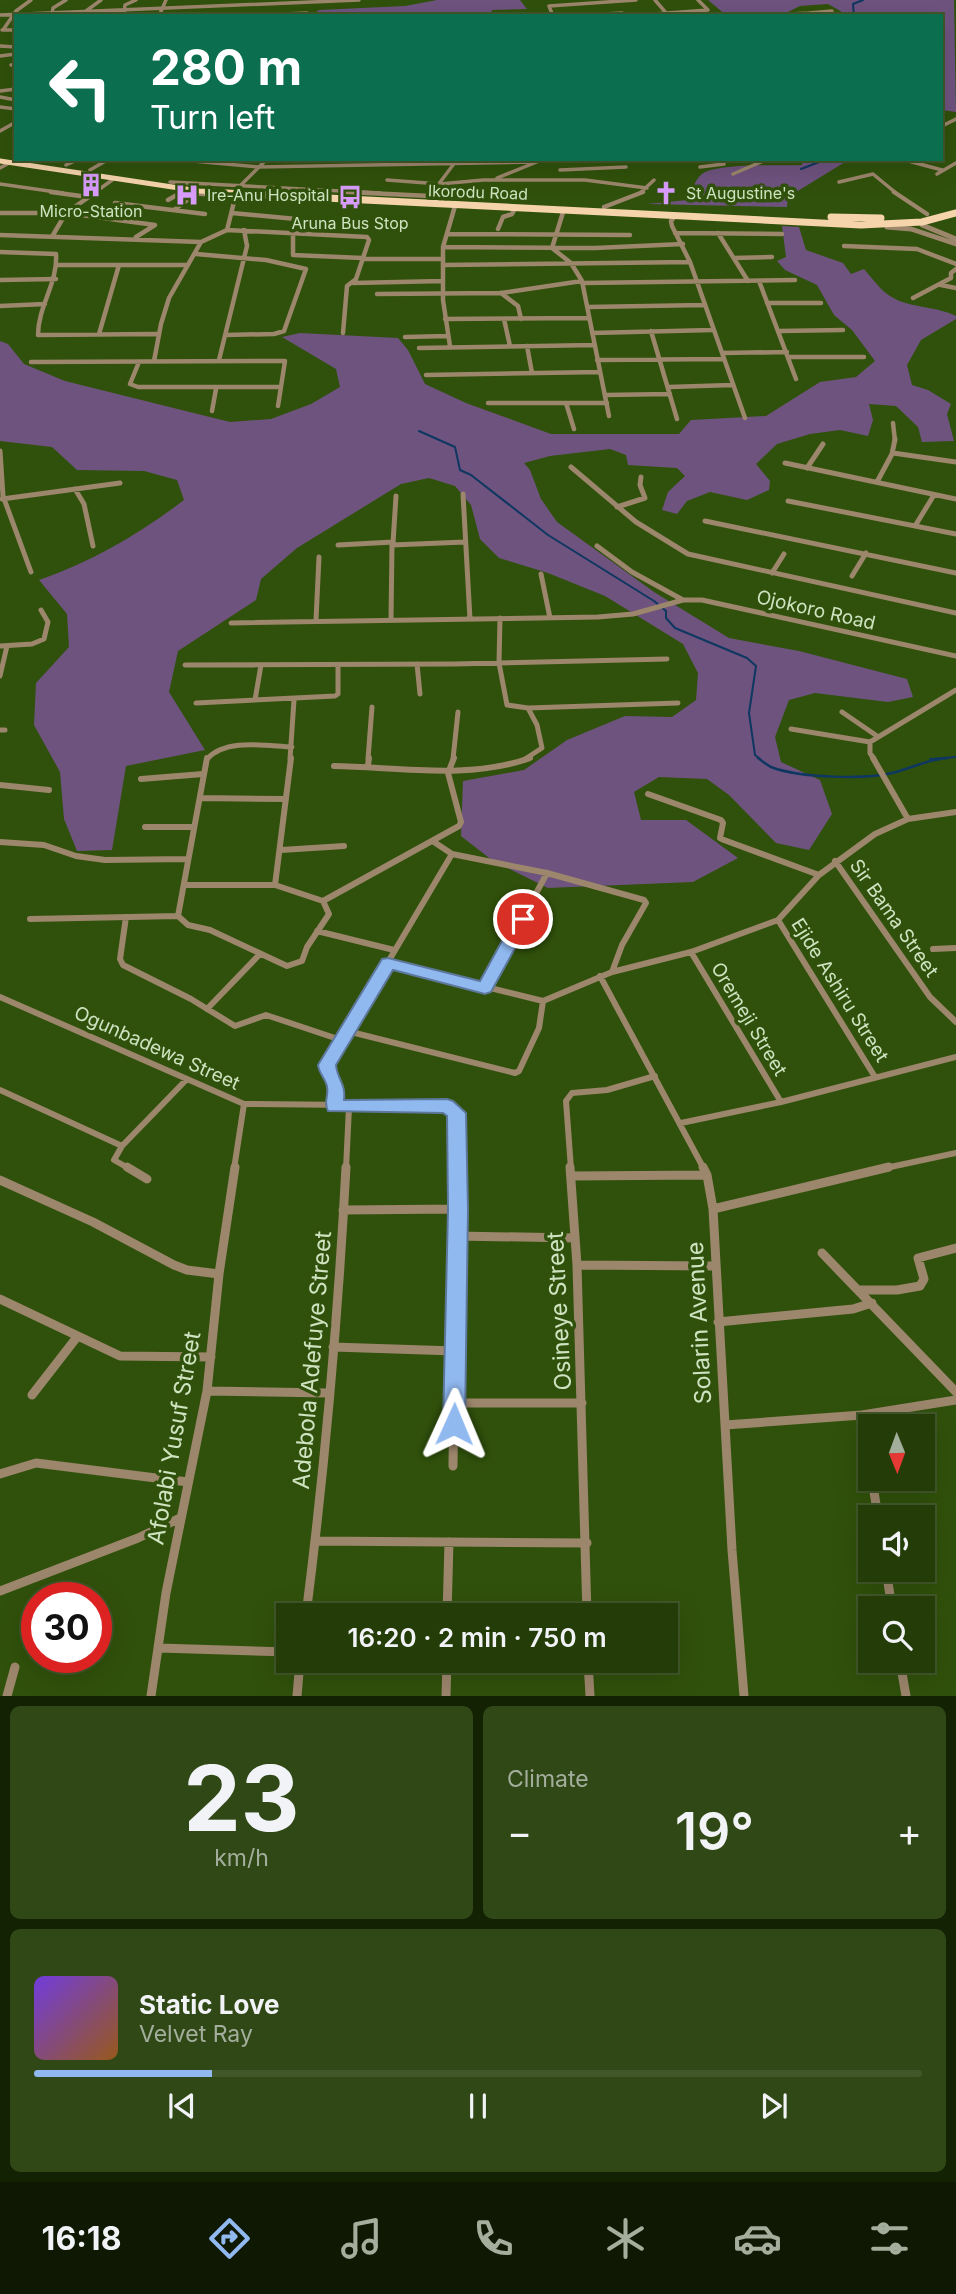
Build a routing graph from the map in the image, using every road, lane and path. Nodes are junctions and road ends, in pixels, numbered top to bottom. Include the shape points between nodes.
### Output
1 (31, 0) edge
2 (66, 0) edge
3 (101, 0) edge
4 (136, 0) edge
5 (166, 0) edge
6 (201, 0) edge
7 (352, 0) edge
8 (359, 0) edge
9 (566, 0) edge
10 (636, 0) edge
11 (655, 0) edge
12 (698, 0) edge
13 (328, 1) edge
14 (268, 2) edge
15 (571, 4) junction
16 (198, 7) junction
17 (162, 9) junction
18 (124, 10) junction
19 (832, 11) dead end
20 (196, 12) dead end
21 (88, 13) edge
22 (307, 13) dead end
23 (789, 13) dead end
24 (13, 14) junction
25 (51, 14) edge
26 (70, 14) edge
27 (124, 14) edge
28 (160, 14) edge
29 (271, 14) edge
30 (552, 14) edge
31 (667, 14) edge
32 (676, 14) edge
33 (811, 14) edge
34 (0, 15) edge
35 (2, 30) edge
36 (0, 161) edge
37 (38, 161) edge
38 (75, 161) edge
39 (106, 161) edge
40 (193, 161) edge
41 (265, 161) edge
42 (456, 161) edge
43 (536, 161) edge
44 (723, 161) edge
45 (763, 161) edge
46 (908, 161) edge
47 (44, 162) junction
48 (532, 162) junction
49 (9, 163) junction
50 (955, 164) edge
51 (66, 165) junction
52 (37, 167) junction
53 (258, 167) junction
54 (626, 167) dead end
55 (700, 167) dead end
56 (0, 168) edge
57 (599, 169) junction
58 (90, 170) junction
59 (561, 170) dead end
60 (942, 170) junction
61 (65, 174) dead end
62 (733, 174) dead end
63 (937, 174) dead end
64 (114, 179) junction
65 (387, 180) dead end
66 (482, 180) junction
67 (654, 180) dead end
68 (594, 181) junction
69 (170, 182) junction
70 (424, 182) junction
71 (839, 182) dead end
72 (0, 184) edge
73 (440, 184) junction
74 (647, 188) junction
75 (211, 189) junction
76 (237, 191) junction
77 (197, 193) junction
78 (411, 196) junction
79 (88, 197) junction
80 (429, 197) junction
81 (168, 200) dead end
82 (115, 203) dead end
83 (455, 206) junction
84 (956, 206) edge
85 (516, 207) junction
86 (604, 207) junction
87 (564, 209) junction
88 (174, 210) junction
89 (0, 213) edge
90 (66, 213) junction
91 (232, 213) junction
92 (956, 213) edge
93 (205, 214) dead end
94 (676, 215) junction
95 (924, 218) junction
96 (296, 219) dead end
97 (901, 221) junction
98 (864, 225) junction
99 (498, 229) dead end
100 (228, 230) junction
101 (244, 230) junction
102 (293, 232) junction
103 (675, 233) junction
104 (718, 233) junction
105 (447, 234) junction
106 (782, 234) dead end
107 (0, 235) edge
108 (54, 235) junction
109 (556, 235) junction
110 (630, 235) dead end
111 (131, 239) junction
112 (956, 240) edge
113 (201, 242) junction
114 (683, 244) junction
115 (844, 246) dead end
116 (443, 247) junction
117 (552, 248) junction
118 (0, 252) edge
119 (197, 254) junction
120 (772, 257) dead end
121 (734, 258) junction
122 (243, 259) junction
123 (362, 259) junction
124 (443, 262) junction
125 (690, 262) junction
126 (572, 264) junction
127 (58, 265) junction
128 (119, 265) junction
129 (186, 265) junction
130 (956, 267) edge
131 (56, 279) junction
132 (0, 280) edge
133 (795, 280) dead end
134 (443, 281) junction
135 (748, 281) junction
136 (759, 281) junction
137 (582, 282) junction
138 (697, 282) junction
139 (353, 283) junction
140 (941, 285) junction
141 (956, 288) edge
142 (501, 293) junction
143 (377, 294) dead end
144 (443, 294) junction
145 (913, 298) dead end
146 (767, 303) junction
147 (821, 303) dead end
148 (44, 304) junction
149 (704, 305) junction
150 (0, 306) edge
151 (588, 307) junction
152 (589, 318) junction
153 (445, 319) junction
154 (504, 319) junction
155 (521, 319) junction
156 (712, 330) junction
157 (843, 330) dead end
158 (651, 331) junction
159 (779, 331) junction
160 (344, 333) dead end
161 (592, 333) junction
162 (99, 334) junction
163 (157, 334) junction
164 (225, 335) junction
165 (447, 336) junction
166 (405, 337) dead end
167 (595, 345) junction
168 (450, 346) junction
169 (510, 346) junction
170 (527, 346) junction
171 (419, 348) dead end
172 (788, 355) junction
173 (722, 356) junction
174 (864, 357) dead end
175 (219, 360) junction
176 (597, 360) junction
177 (661, 360) junction
178 (155, 361) junction
179 (31, 362) dead end
180 (139, 362) junction
181 (600, 372) junction
182 (532, 373) junction
183 (426, 375) dead end
184 (796, 379) dead end
185 (732, 386) junction
186 (281, 387) junction
187 (669, 387) junction
188 (216, 388) junction
189 (670, 394) junction
190 (605, 395) junction
191 (488, 403) dead end
192 (566, 403) junction
193 (607, 403) junction
194 (278, 406) dead end
195 (212, 411) dead end
196 (609, 416) dead end
197 (745, 418) dead end
198 (677, 419) dead end
199 (893, 423) dead end
200 (574, 429) dead end
201 (823, 444) dead end
202 (0, 451) edge
203 (892, 453) junction
204 (785, 463) dead end
205 (956, 463) edge
206 (571, 467) dead end
207 (807, 468) junction
208 (641, 477) dead end
209 (877, 482) junction
210 (120, 483) dead end
211 (75, 489) junction
212 (463, 494) dead end
213 (934, 495) junction
214 (396, 496) dead end
215 (2, 499) edge
216 (956, 499) edge
217 (788, 501) dead end
218 (617, 507) junction
219 (705, 521) dead end
220 (915, 526) junction
221 (956, 534) edge
222 (465, 542) junction
223 (392, 543) junction
224 (338, 545) dead end
225 (93, 546) dead end
226 (597, 546) dead end
227 (866, 553) junction
228 (784, 554) dead end
229 (319, 557) dead end
230 (32, 572) dead end
231 (772, 573) junction
232 (956, 573) edge
233 (541, 574) dead end
234 (852, 576) dead end
235 (683, 600) junction
236 (41, 610) dead end
237 (956, 613) edge
238 (500, 618) junction
239 (550, 618) junction
240 (470, 619) junction
241 (391, 620) junction
242 (316, 621) junction
243 (232, 623) dead end
244 (4, 646) edge
245 (956, 656) edge
246 (667, 659) dead end
247 (499, 663) junction
248 (418, 664) junction
249 (185, 665) dead end
250 (261, 665) junction
251 (338, 665) junction
252 (0, 676) edge
253 (956, 690) edge
254 (421, 694) dead end
255 (255, 700) junction
256 (294, 700) junction
257 (196, 703) dead end
258 (678, 703) dead end
259 (372, 707) dead end
260 (527, 708) junction
261 (458, 712) dead end
262 (842, 712) dead end
263 (790, 729) dead end
264 (877, 736) junction
265 (870, 742) junction
266 (292, 747) junction
267 (368, 765) junction
268 (334, 766) dead end
269 (451, 768) junction
270 (203, 774) junction
271 (141, 779) dead end
272 (0, 786) edge
273 (49, 790) dead end
274 (648, 794) dead end
275 (200, 798) junction
276 (286, 799) junction
277 (956, 812) edge
278 (908, 819) junction
279 (145, 827) dead end
280 (193, 827) junction
281 (0, 842) edge
282 (434, 842) junction
283 (344, 846) dead end
284 (281, 850) junction
285 (452, 853) junction
286 (188, 859) junction
287 (835, 862) junction
288 (547, 873) junction
289 (819, 875) junction
290 (275, 884) junction
291 (184, 885) junction
292 (323, 901) junction
293 (178, 916) junction
294 (126, 917) junction
295 (30, 919) dead end
296 (778, 920) junction
297 (317, 931) junction
298 (933, 948) dead end
299 (956, 948) edge
300 (394, 950) junction
301 (691, 952) junction
302 (260, 954) junction
303 (388, 963) junction
304 (612, 972) junction
305 (600, 976) junction
306 (485, 988) junction
307 (0, 998) edge
308 (543, 1001) junction
309 (208, 1009) junction
310 (956, 1021) edge
311 (347, 1031) junction
312 (341, 1040) junction
313 (956, 1057) edge
314 (655, 1076) junction
315 (875, 1077) junction
316 (187, 1079) junction
317 (0, 1090) edge
318 (781, 1102) junction
319 (244, 1104) junction
320 (334, 1107) junction
321 (349, 1107) junction
322 (681, 1123) junction
323 (122, 1146) junction
324 (956, 1153) edge
325 (708, 1175) junction
326 (572, 1177) junction
327 (147, 1179) dead end
328 (4, 1182) edge
329 (0, 1192) edge
330 (458, 1209) junction
331 (713, 1209) junction
332 (343, 1210) junction
333 (456, 1236) junction
334 (575, 1238) junction
335 (956, 1248) edge
336 (822, 1253) dead end
337 (577, 1265) junction
338 (714, 1266) junction
339 (219, 1274) junction
340 (859, 1290) junction
341 (0, 1299) edge
342 (872, 1303) junction
343 (718, 1322) junction
344 (77, 1337) junction
345 (333, 1348) junction
346 (455, 1351) junction
347 (211, 1357) junction
348 (207, 1391) junction
349 (956, 1392) edge
350 (328, 1393) junction
351 (32, 1395) dead end
352 (956, 1400) edge
353 (582, 1403) junction
354 (454, 1404) junction
355 (868, 1414) edge
356 (858, 1415) edge
357 (724, 1425) junction
358 (453, 1466) dead end
359 (0, 1474) edge
360 (188, 1482) junction
361 (180, 1518) junction
362 (315, 1541) junction
363 (449, 1542) junction
364 (587, 1542) junction
365 (0, 1591) edge
366 (307, 1603) edge
367 (447, 1603) edge
368 (587, 1603) edge
369 (159, 1648) junction
370 (276, 1652) edge
371 (15, 1667) dead end
372 (299, 1673) edge
373 (447, 1673) edge
374 (589, 1673) edge
375 (903, 1673) edge
376 (7, 1696) edge
377 (151, 1696) edge
378 (298, 1696) edge
379 (446, 1696) edge
380 (590, 1696) edge
381 (744, 1696) edge
382 (906, 1696) edge

1 - 24 street
2 - 25 street via 52,8
3 - 21 street
4 - 18 street
5 - 17 street
6 - 16 street
7 - 8 street
7 - 13 street
9 - 15 street
10 - 15 street
11 - 31 street
12 - 32 street via 708,10
13 - 14 street
14 - 16 street
14 - 29 street
15 - 30 street via 549,6
16 - 17 street
16 - 20 street
17 - 18 street
17 - 28 street
18 - 21 street
18 - 27 street
19 - 33 street
21 - 26 street
22 - 29 street
23 - 33 street
24 - 34 street
24 - 35 street
36 - 49 highway, Ikorodu Road
37 - 47 highway, Ikorodu Road
38 - 51 street
39 - 58 street
40 - 53 street
41 - 53 street
42 - 48 street
42 - 53 street
42 - 73 street
43 - 48 street
44 - 55 street
45 - 62 street
46 - 60 street
47 - 51 highway, Ikorodu Road
47 - 52 highway via 49,165
48 - 66 street
49 - 52 highway, Ikorodu Road
49 - 56 street
50 - 60 street
51 - 58 highway, Ikorodu Road
52 - 64 highway, Ikorodu Road
53 - 76 street
54 - 57 street
57 - 59 street
57 - 68 street
58 - 69 highway, Ikorodu Road
60 - 63 street
61 - 64 street
64 - 77 highway, Ikorodu Road
64 - 79 street
65 - 70 street
66 - 68 street
66 - 73 street
67 - 74 street
68 - 74 street
69 - 75 highway, Ikorodu Road
69 - 76 street
70 - 73 street
70 - 78 street
71 - 95 street via 873,174
72 - 79 street
73 - 80 street
74 - 86 street
75 - 76 highway, Ikorodu Road
75 - 77 highway, Ikorodu Road
76 - 77 street
76 - 78 highway, Ikorodu Road
76 - 83 highway, Ikorodu Road
76 - 91 street
77 - 81 street via 182,192
77 - 88 street
78 - 80 highway, Ikorodu Road
79 - 90 street
80 - 86 highway, Ikorodu Road
82 - 88 street
83 - 85 highway, Ikorodu Road
83 - 105 street
84 - 95 highway, Ikorodu Road
85 - 87 highway, Ikorodu Road
85 - 99 street via 502,217
86 - 97 highway, Ikorodu Road
87 - 94 highway, Ikorodu Road
87 - 109 street
88 - 93 street
89 - 90 street
90 - 108 street
90 - 111 street via 155,225
91 - 96 street
91 - 100 street
92 - 95 highway, Ikorodu Road
94 - 98 highway, Ikorodu Road
94 - 103 street via 671,221
95 - 97 highway, Ikorodu Road
95 - 112 street via 922,225
97 - 98 highway, Ikorodu Road
98 - 112 street
100 - 101 street
100 - 113 street
101 - 102 street
101 - 122 street via 247,246
102 - 123 street via 293,255
102 - 123 street via 367,237
103 - 104 street
103 - 114 street
104 - 106 street
104 - 121 street
105 - 109 street
105 - 116 street
107 - 108 street
108 - 111 street
109 - 110 street
109 - 117 street
111 - 113 street
113 - 119 street
114 - 117 street
114 - 125 street
115 - 130 street via 917,249
116 - 117 street
116 - 124 street
117 - 126 street
118 - 127 street via 55,253
119 - 122 street
119 - 129 street
120 - 121 street
121 - 135 street
122 - 164 street
122 - 164 street via 306,269 284,331
123 - 124 street
123 - 139 street
124 - 126 street
124 - 134 street
125 - 126 street
125 - 138 street
126 - 137 street
127 - 128 street
127 - 131 street
128 - 129 street
128 - 162 street
129 - 163 street
130 - 140 street
131 - 132 street
131 - 148 street
133 - 136 street
134 - 139 street
134 - 144 street
135 - 136 street
135 - 138 street
136 - 146 street
137 - 138 street
137 - 142 street
137 - 151 street
138 - 149 street
139 - 160 street via 347,286
140 - 141 street
140 - 145 street
142 - 144 street
142 - 155 street via 518,306
143 - 144 street
144 - 153 street
146 - 147 street
146 - 159 street
148 - 150 street
148 - 162 street via 38,335
149 - 151 street
149 - 156 street
151 - 152 street
152 - 155 street
152 - 161 street
153 - 154 street
153 - 165 street
154 - 155 street
154 - 169 street
156 - 158 street
156 - 173 street
157 - 159 street
158 - 161 street
158 - 177 street
159 - 172 street
161 - 167 street
162 - 163 street
163 - 178 street
164 - 175 street
165 - 166 street
165 - 168 street
167 - 170 street
167 - 176 street
168 - 169 street
168 - 171 street
169 - 170 street
170 - 182 street
172 - 173 street
172 - 174 street
172 - 184 street
173 - 177 street
173 - 185 street
175 - 178 street
175 - 186 street via 285,360
176 - 177 street
176 - 181 street
177 - 187 street
178 - 180 street
179 - 180 street
180 - 188 street via 130,384
181 - 182 street
181 - 190 street
182 - 183 street
185 - 187 street
185 - 197 street
186 - 188 street
186 - 194 street
187 - 189 street
188 - 195 street
189 - 190 street
189 - 198 street
190 - 193 street
191 - 192 street
192 - 193 street
192 - 200 street
193 - 196 street
199 - 203 street via 897,438
201 - 207 street
202 - 215 street
203 - 205 street
203 - 209 street
204 - 207 street
206 - 218 street
207 - 209 street
208 - 218 street via 645,498
209 - 213 street
210 - 211 street
211 - 215 street
211 - 225 street via 82,496
212 - 222 street
213 - 216 street
213 - 220 street
214 - 223 street
215 - 230 street
217 - 220 street
218 - 231 street via 688,554
219 - 227 street
220 - 221 street
222 - 223 street
222 - 240 street
223 - 224 street
223 - 241 street
226 - 235 street
227 - 232 street
227 - 234 street
228 - 231 street
229 - 242 street
231 - 237 street
233 - 239 street
235 - 239 street, Ojokoro Road via 623,615
235 - 245 street, Ojokoro Road via 702,600
236 - 244 street via 48,622 44,639
238 - 239 street, Ojokoro Road
238 - 240 street, Ojokoro Road
238 - 247 street
240 - 241 street, Ojokoro Road
241 - 242 street, Ojokoro Road
242 - 243 street, Ojokoro Road
244 - 252 street
246 - 247 street
247 - 248 street
247 - 260 street via 505,702
248 - 251 street
248 - 254 street
249 - 250 street
250 - 251 street
250 - 255 street
251 - 256 street via 338,694
253 - 264 street
255 - 256 street
255 - 257 street
256 - 266 street
258 - 260 street
259 - 267 street
260 - 269 street via 537,725 539,753 496,768
261 - 269 street
262 - 264 street
263 - 265 street
264 - 265 street
265 - 278 street via 870,753
266 - 270 street via 216,750 207,758
266 - 276 street
267 - 268 street
267 - 269 street
269 - 282 street via 448,773 461,822
270 - 271 street
270 - 275 street
272 - 273 street
274 - 289 street via 721,820 720,838 724,841
275 - 276 street
275 - 280 street
276 - 284 street
277 - 278 street
278 - 287 street via 875,834
279 - 280 street
280 - 286 street
281 - 286 street via 44,845 90,859
282 - 285 street
282 - 292 street
283 - 284 street
284 - 290 street
285 - 288 street
285 - 300 street
286 - 291 street
287 - 289 street
287 - 310 street, Sir Bama Street via 930,997
288 - 304 street via 640,897 646,903
288 - 306 street
289 - 296 street
290 - 291 street
290 - 292 street
291 - 293 street
292 - 297 street via 329,914
293 - 294 street
293 - 302 street via 188,925 210,930
294 - 295 street
294 - 309 street via 122,965
296 - 301 street
296 - 315 street, Ejide Ashiru Street
297 - 300 street
297 - 302 street via 296,965 287,966
298 - 299 street
300 - 303 street
301 - 304 street
301 - 318 street, Oremeji Street
302 - 309 street
303 - 306 street
303 - 311 street
304 - 305 street
305 - 308 street
305 - 314 street, Solarin Avenue
306 - 308 street
307 - 316 street, Ogunbadewa Street
308 - 311 street via 539,1028 514,1073
309 - 312 street via 235,1026 243,1027 266,1015
311 - 312 street
312 - 320 street via 327,1065 337,1087
313 - 315 street
314 - 322 street, Solarin Avenue
314 - 326 street, Osineye Street via 568,1096
315 - 318 street
316 - 319 street, Ogunbadewa Street
316 - 323 street
317 - 323 street
318 - 322 street
319 - 320 street, Ogunbadewa Street
319 - 339 street, Afolabi Yusuf Street
320 - 321 street, Ogunbadewa Street
321 - 330 street, Ogunbadewa Street via 453,1108
321 - 332 street, Adebola Adefuye Street
322 - 325 street, Solarin Avenue
323 - 327 street via 114,1160
324 - 331 street
325 - 326 street
325 - 331 street, Solarin Avenue
326 - 334 street, Osineye Street
328 - 329 street
328 - 339 street via 180,1268
330 - 332 street
330 - 333 street
331 - 338 street, Solarin Avenue
332 - 345 street, Adebola Adefuye Street
333 - 334 street
333 - 346 street
334 - 337 street, Osineye Street
335 - 340 street via 918,1258 924,1279 920,1286
336 - 340 street
337 - 338 street
337 - 353 street, Osineye Street
338 - 343 street, Solarin Avenue
339 - 347 street, Afolabi Yusuf Street
340 - 342 street
341 - 344 street
342 - 343 street via 853,1309
342 - 349 street
343 - 357 street, Solarin Avenue
344 - 347 street via 120,1356
344 - 351 street
345 - 346 street
345 - 350 street, Adebola Adefuye Street
346 - 354 street
347 - 348 street, Afolabi Yusuf Street
348 - 350 street
348 - 360 street, Afolabi Yusuf Street
350 - 362 street, Adebola Adefuye Street
352 - 355 street
353 - 354 street
353 - 364 street, Osineye Street
354 - 358 street
356 - 357 street
357 - 381 street, Solarin Avenue
359 - 360 street via 36,1463
360 - 361 street, Afolabi Yusuf Street
361 - 365 street
361 - 369 street, Afolabi Yusuf Street
362 - 363 street
362 - 366 street, Adebola Adefuye Street
363 - 364 street
363 - 367 street
364 - 368 street, Osineye Street
369 - 370 street
369 - 377 street, Afolabi Yusuf Street
371 - 376 street
372 - 378 street
373 - 379 street
374 - 380 street
375 - 382 street

